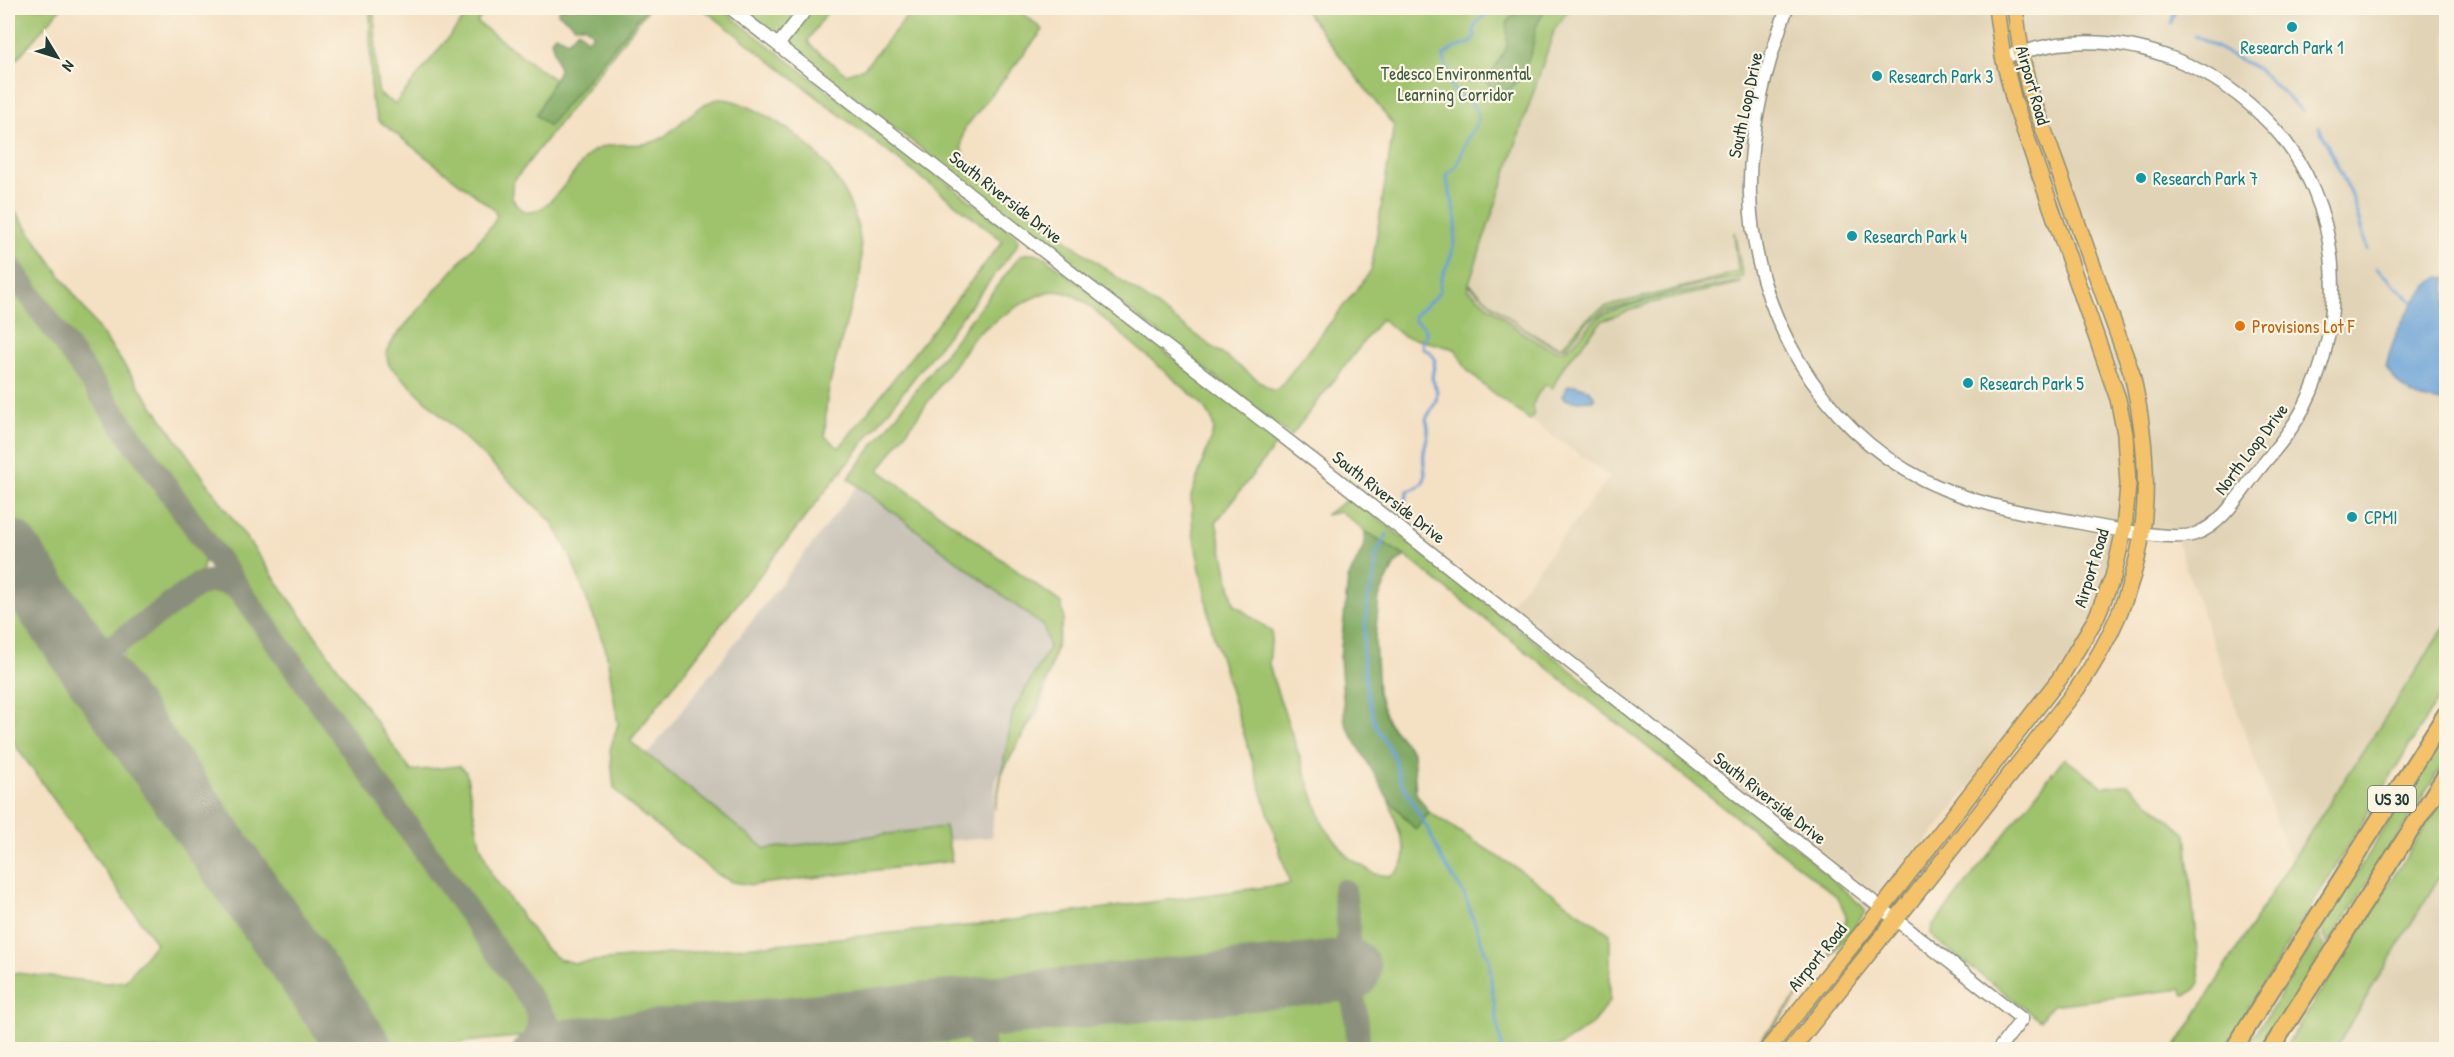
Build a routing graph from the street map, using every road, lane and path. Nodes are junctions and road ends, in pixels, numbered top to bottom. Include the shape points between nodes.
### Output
1 (730, 8) edge
2 (807, 8) edge
3 (1787, 8) edge
4 (1996, 8) edge
5 (2015, 8) edge
6 (778, 45) junction
7 (2021, 52) junction
8 (2003, 57) junction
9 (2124, 530) junction
10 (2142, 533) junction
11 (2446, 703) edge
12 (2446, 714) edge
13 (2446, 776) edge
14 (2399, 788) junction
15 (1881, 908) junction
16 (1896, 920) junction
17 (1767, 1050) edge
18 (1791, 1050) edge
19 (1998, 1050) edge
20 (2233, 1050) edge
21 (2270, 1050) edge

1 - 6 street, South Riverside Drive
2 - 6 street
3 - 9 street, South Loop Drive via 1756,122 1749,197 1766,290 1779,324 1808,376 1859,434 1923,479 2010,511
4 - 8 main road, Airport Road
5 - 7 main road, Airport Road
6 - 15 street, South Riverside Drive
7 - 8 street, North Loop Drive
7 - 10 main road, Airport Road via 2029,89 2132,374 2147,466
7 - 10 street, North Loop Drive via 2059,44 2116,44 2173,58 2217,80 2255,108 2286,141 2309,180 2328,232 2333,279 2330,328 2314,384 2299,417 2225,513 2208,528 2182,537
8 - 9 main road, Airport Road via 2014,101 2118,399 2127,461
9 - 10 street, South Loop Drive
9 - 15 main road, Airport Road via 2106,596 2073,658
10 - 16 main road, Airport Road via 2124,603 2090,670
11 - 14 highway
12 - 14 highway, US 30
13 - 21 highway, US 30
14 - 20 highway, US 30
15 - 16 street, South Riverside Drive
15 - 17 main road, Airport Road
16 - 18 main road, Airport Road
16 - 19 street, South Riverside Drive via 2022,1018

